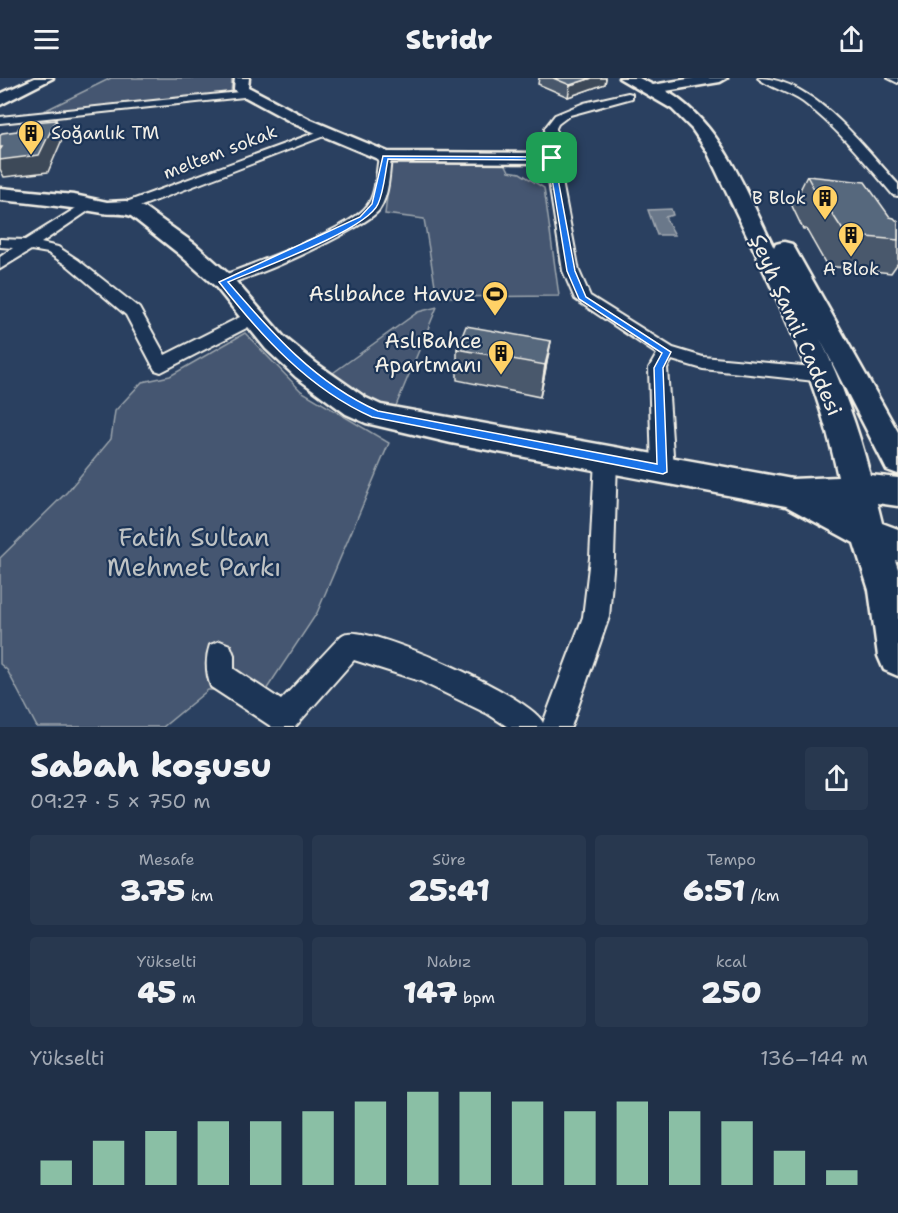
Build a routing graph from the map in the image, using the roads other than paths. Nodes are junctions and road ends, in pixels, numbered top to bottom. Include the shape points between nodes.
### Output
1 (46, 78) edge
2 (626, 78) edge
3 (720, 78) edge
4 (763, 78) edge
5 (893, 78) edge
6 (898, 80) edge
7 (245, 86) edge
8 (663, 87) edge
9 (628, 96) joint
10 (0, 100) edge
11 (0, 120) edge
12 (328, 131) junction
13 (385, 157) junction
14 (552, 158) junction
15 (895, 185) edge
16 (0, 194) edge
17 (89, 204) junction
18 (126, 207) junction
19 (0, 243) edge
20 (30, 245) junction
21 (0, 264) edge
22 (223, 282) junction
23 (254, 317) junction
24 (667, 352) junction
25 (824, 375) junction
26 (895, 450) edge
27 (606, 459) junction
28 (663, 469) junction
29 (859, 490) junction
30 (898, 492) edge
31 (792, 493) junction
32 (884, 539) edge
33 (220, 655) dead end
34 (898, 656) edge
35 (530, 727) edge
36 (556, 727) edge

1 - 10 street
2 - 8 street, Şeyh Şamil Caddesi
3 - 8 street
4 - 15 street via 815,105
5 - 6 street
7 - 11 street
7 - 12 street via 295,118
8 - 9 street
8 - 25 street, Şeyh Şamil Caddesi via 716,151
8 - 26 street, Şeyh Şamil Caddesi via 703,112 726,140 821,322
9 - 14 street via 554,120 550,130
12 - 13 street
12 - 18 street, meltem sokak
13 - 14 street
13 - 22 street via 375,204 362,218
14 - 24 street via 571,271 583,299
16 - 17 street
17 - 18 street
17 - 20 street
18 - 22 street via 162,228
19 - 20 street
20 - 21 street
20 - 23 street via 60,254 133,312 161,365
22 - 23 street
23 - 27 street via 275,343 325,386 376,415
24 - 25 street via 703,363
24 - 28 street via 658,368
25 - 29 street, Şeyh Şamil Caddesi
27 - 28 street
27 - 36 street via 596,617
28 - 31 street
29 - 30 street
29 - 31 street
29 - 32 street, Şeyh Şamil Caddesi via 864,519
31 - 32 street
32 - 34 street, Şeyh Şamil Caddesi via 887,590
33 - 35 street via 221,677 284,718 349,646 377,651 436,673 518,714

